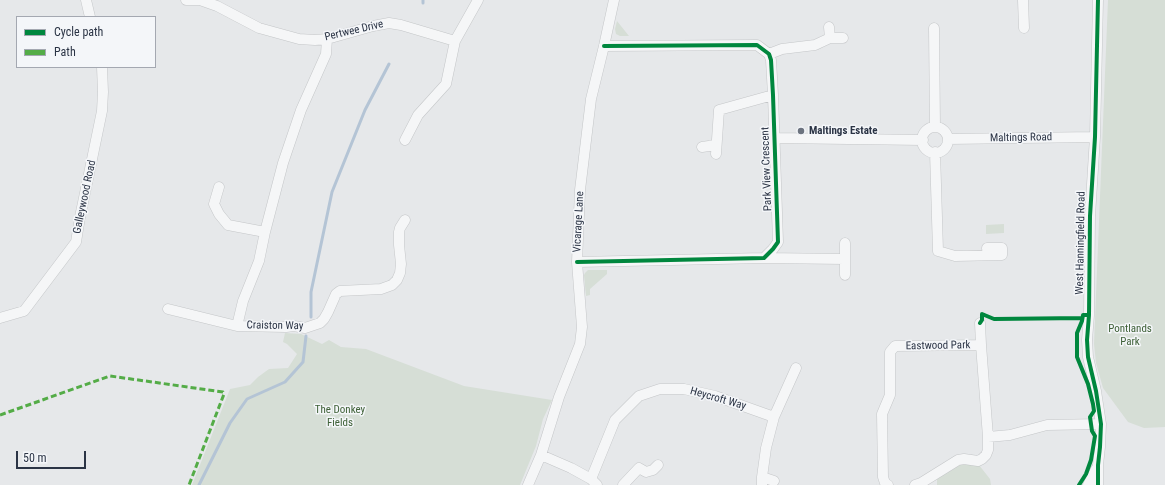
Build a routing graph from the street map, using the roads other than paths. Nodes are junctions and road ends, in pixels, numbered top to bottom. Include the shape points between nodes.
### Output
1 (86, 0) edge
2 (186, 0) edge
3 (478, 0) edge
4 (614, 0) edge
5 (1023, 0) edge
6 (1098, 0) edge
7 (90, 16) edge
8 (829, 26) dead end
9 (934, 28) dead end
10 (1024, 28) dead end
11 (830, 38) junction
12 (843, 38) dead end
13 (327, 39) junction
14 (455, 41) junction
15 (604, 46) junction
16 (769, 54) junction
17 (102, 68) edge
18 (773, 95) junction
19 (935, 127) junction
20 (1095, 137) junction
21 (775, 138) junction
22 (948, 139) junction
23 (405, 140) dead end
24 (923, 140) junction
25 (702, 147) dead end
26 (935, 152) junction
27 (219, 187) dead end
28 (405, 220) dead end
29 (265, 232) junction
30 (845, 243) dead end
31 (988, 255) dead end
32 (764, 258) junction
33 (845, 259) junction
34 (577, 262) junction
35 (845, 275) dead end
36 (168, 309) dead end
37 (0, 318) edge
38 (980, 323) dead end
39 (237, 326) junction
40 (981, 345) junction
41 (796, 368) dead end
42 (774, 417) junction
43 (1101, 424) junction
44 (988, 437) junction
45 (541, 455) junction
46 (658, 465) dead end
47 (1098, 465) junction
48 (762, 481) edge
49 (774, 481) dead end
50 (594, 482) edge
51 (528, 485) edge
52 (623, 485) edge
53 (888, 485) edge
54 (915, 485) edge
55 (1088, 485) edge
56 (1098, 485) edge

1 - 7 street
2 - 13 street, Pertwee Drive via 200,0 217,6 259,28 299,39
3 - 14 street
4 - 15 street, Vicarage Lane
5 - 10 street
6 - 20 street, West Hanningfield Road
8 - 11 street
9 - 19 street
11 - 12 street
11 - 16 street via 815,45 782,49
13 - 14 street, Pertwee Drive via 389,23
13 - 29 street, Craiston Way via 326,54 298,118 283,163
14 - 23 street via 446,84 418,115
15 - 16 street via 757,45
15 - 34 street, Vicarage Lane via 591,99 580,190
16 - 18 street, Park View Crescent
17 - 37 street, Galleywood Road via 102,111 76,242 24,311
18 - 21 street, Park View Crescent
18 - 25 street via 719,110 716,150
19 - 22 street via 944,131
19 - 24 street via 926,131
20 - 22 street, Maltings Road
20 - 43 street, West Hanningfield Road via 1087,340
21 - 24 street
21 - 32 street, Park View Crescent via 778,242
22 - 26 street via 942,151
24 - 26 street via 926,149
26 - 31 street via 938,251 955,256
27 - 29 street via 214,204 218,214 228,225
28 - 39 street, Craiston Way via 399,232 400,273 392,285 381,289 340,291 324,319 306,328
29 - 39 street, Craiston Way via 259,261 243,301
30 - 33 street
32 - 33 street
32 - 34 street
33 - 35 street
34 - 45 street, Vicarage Lane via 582,327 580,344 559,397
36 - 39 street, Craiston Way
38 - 40 street, Eastwood Park
40 - 44 street, Eastwood Park
40 - 53 street, Eastwood Park via 895,346 890,352 890,395 882,414 883,477
41 - 42 street
42 - 48 street via 766,448
42 - 50 street, Heycroft Way via 715,396 684,389 660,389 639,396 615,420
43 - 44 street via 1047,425 1010,435
43 - 47 street, West Hanningfield Road
44 - 54 street, Eastwood Park via 988,450 982,459 958,460
45 - 50 street, Heycroft Way via 571,468
45 - 51 street, Vicarage Lane
46 - 52 street via 646,472 639,468
47 - 55 street, West Hanningfield Road
47 - 56 street, West Hanningfield Road
48 - 49 street

